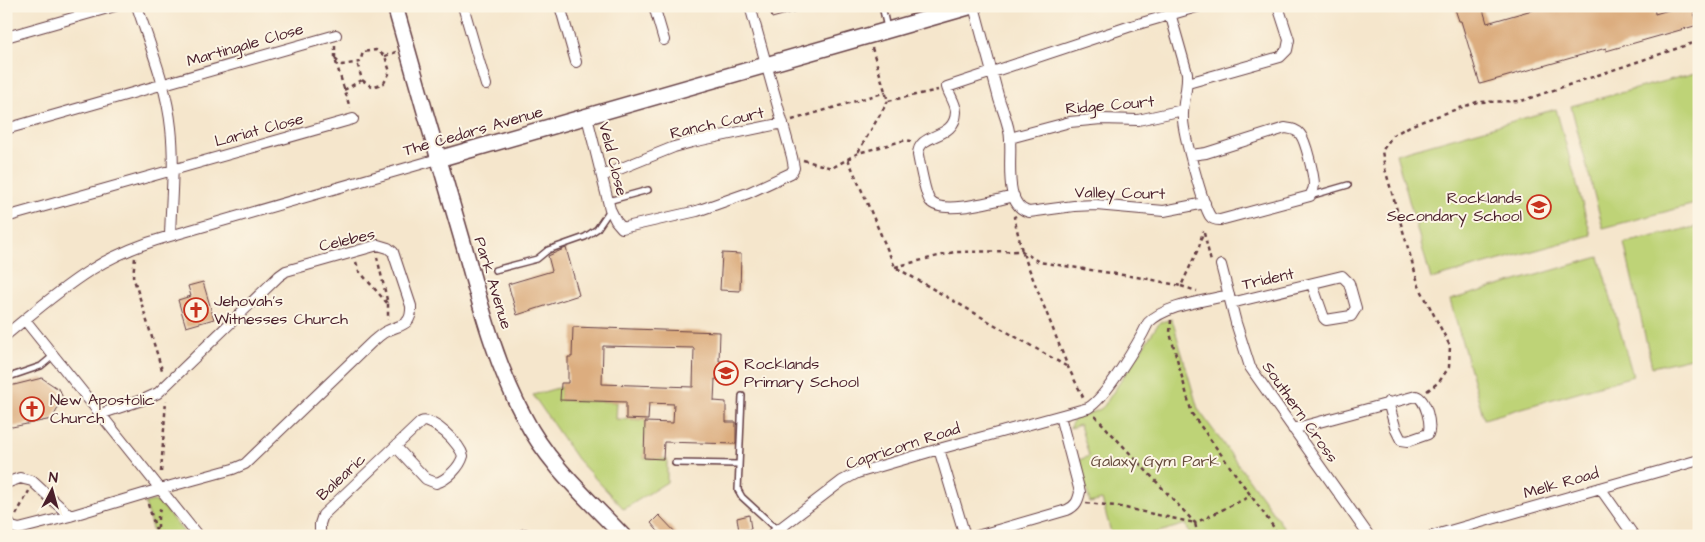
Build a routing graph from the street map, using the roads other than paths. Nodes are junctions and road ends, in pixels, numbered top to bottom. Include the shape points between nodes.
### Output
1 (115, 6) edge
2 (137, 6) edge
3 (463, 6) edge
4 (560, 6) edge
5 (654, 6) edge
6 (750, 6) edge
7 (973, 6) edge
8 (1200, 6) edge
9 (1278, 6) edge
10 (397, 7) edge
11 (884, 7) edge
12 (1170, 11) edge
13 (926, 12) edge
14 (888, 30) junction
15 (336, 35) road end
16 (6, 38) edge
17 (664, 40) dead end
18 (576, 62) dead end
19 (767, 65) junction
20 (992, 73) junction
21 (1188, 82) junction
22 (162, 84) junction
23 (486, 85) dead end
24 (1183, 110) junction
25 (587, 116) junction
26 (353, 119) road end
27 (783, 122) junction
28 (6, 129) edge
29 (1010, 138) junction
30 (1191, 155) junction
31 (438, 159) junction
32 (172, 169) junction
33 (602, 176) junction
34 (1348, 185) dead end
35 (648, 190) dead end
36 (1014, 196) junction
37 (1310, 196) junction
38 (1205, 203) junction
39 (609, 205) junction
40 (6, 217) edge
41 (170, 236) junction
42 (1217, 267) road end
43 (496, 270) dead end
44 (1312, 284) junction
45 (1230, 299) junction
46 (25, 320) junction
47 (6, 335) edge
48 (54, 356) junction
49 (6, 378) edge
50 (742, 396) dead end
51 (1388, 402) junction
52 (100, 414) junction
53 (1060, 416) junction
54 (1293, 428) junction
55 (396, 446) junction
56 (939, 448) junction
57 (1699, 460) edge
58 (674, 463) dead end
59 (738, 464) junction
60 (6, 483) edge
61 (1600, 488) junction
62 (160, 489) junction
63 (70, 516) junction
64 (7, 521) edge
65 (774, 533) edge
66 (198, 536) edge
67 (320, 536) edge
68 (520, 536) edge
69 (530, 536) edge
70 (623, 536) edge
71 (965, 536) edge
72 (977, 536) edge
73 (1369, 536) edge
74 (1432, 536) edge
75 (1634, 536) edge

1 - 16 street
2 - 22 street
3 - 23 street
4 - 18 street
5 - 17 street
6 - 19 street
7 - 13 street, The Cedars Avenue
7 - 20 street
8 - 12 street
9 - 21 street via 1289,40 1287,50 1280,57
10 - 31 street, Park Avenue
11 - 14 lane
12 - 20 street
12 - 21 street
13 - 14 street, The Cedars Avenue
14 - 19 street, The Cedars Avenue
15 - 22 street, Martingale Close
19 - 25 street, The Cedars Avenue
19 - 27 street
20 - 29 street
20 - 36 street via 947,88 956,112 954,123 944,132 921,142 918,155 928,199 941,207 974,206
21 - 24 street
22 - 28 street, Martingale Close
22 - 32 street via 171,129
24 - 29 street, Ridge Court via 1138,120 1070,122
24 - 30 street
25 - 31 street, The Cedars Avenue
25 - 33 street, Veld Close
26 - 32 street, Lariat Close
27 - 33 street, Ranch Court via 674,147
27 - 39 street via 793,171 786,176 698,211 624,228 620,227
29 - 36 street
30 - 37 street via 1286,128 1294,129 1303,139 1314,180
30 - 38 street
31 - 41 street, The Cedars Avenue
31 - 70 street, Park Avenue via 486,324 524,418 572,482
32 - 40 street, Lariat Close
32 - 41 street
33 - 39 street, Veld Close
34 - 37 lane
35 - 39 lane
36 - 38 street, Valley Court via 1018,207 1029,212 1074,206 1164,210
37 - 38 street via 1220,220 1210,216
39 - 43 lane, Veld Close via 591,234 545,251 536,259
41 - 46 street, The Cedars Avenue via 136,247 90,270
42 - 45 street, Southern Cross
44 - 44 street, Trident via 1339,276 1345,278 1356,305 1355,312 1351,316 1326,320
44 - 45 street, Trident
45 - 53 street, Capricorn Road via 1173,309 1154,317 1095,404
45 - 54 street, Southern Cross via 1250,367
46 - 47 street, The Cedars Avenue
46 - 48 street
48 - 49 lane via 41,366
48 - 52 street
50 - 59 lane
51 - 51 street via 1399,437 1404,441 1425,436 1430,431 1420,397
51 - 54 street
52 - 62 street
52 - 62 street, Celebes via 151,397 279,276 374,246 393,252 411,306 412,313 407,322 372,342 245,464
53 - 56 street, Capricorn Road
53 - 72 street via 1080,492 1073,508
54 - 73 street, Southern Cross
55 - 55 street, Balearic via 426,479 436,483 459,465 462,456 459,447 435,423 426,420
55 - 67 street, Balearic via 324,515
56 - 65 street, Capricorn Road via 857,473
56 - 71 street
57 - 61 street, Melk Road
58 - 59 lane
59 - 65 lane via 740,494
60 - 63 street via 20,478 32,481
61 - 74 street, Melk Road
61 - 75 street
62 - 63 street, Celebes
62 - 66 street
63 - 64 street, Celebes via 19,529
68 - 69 street

